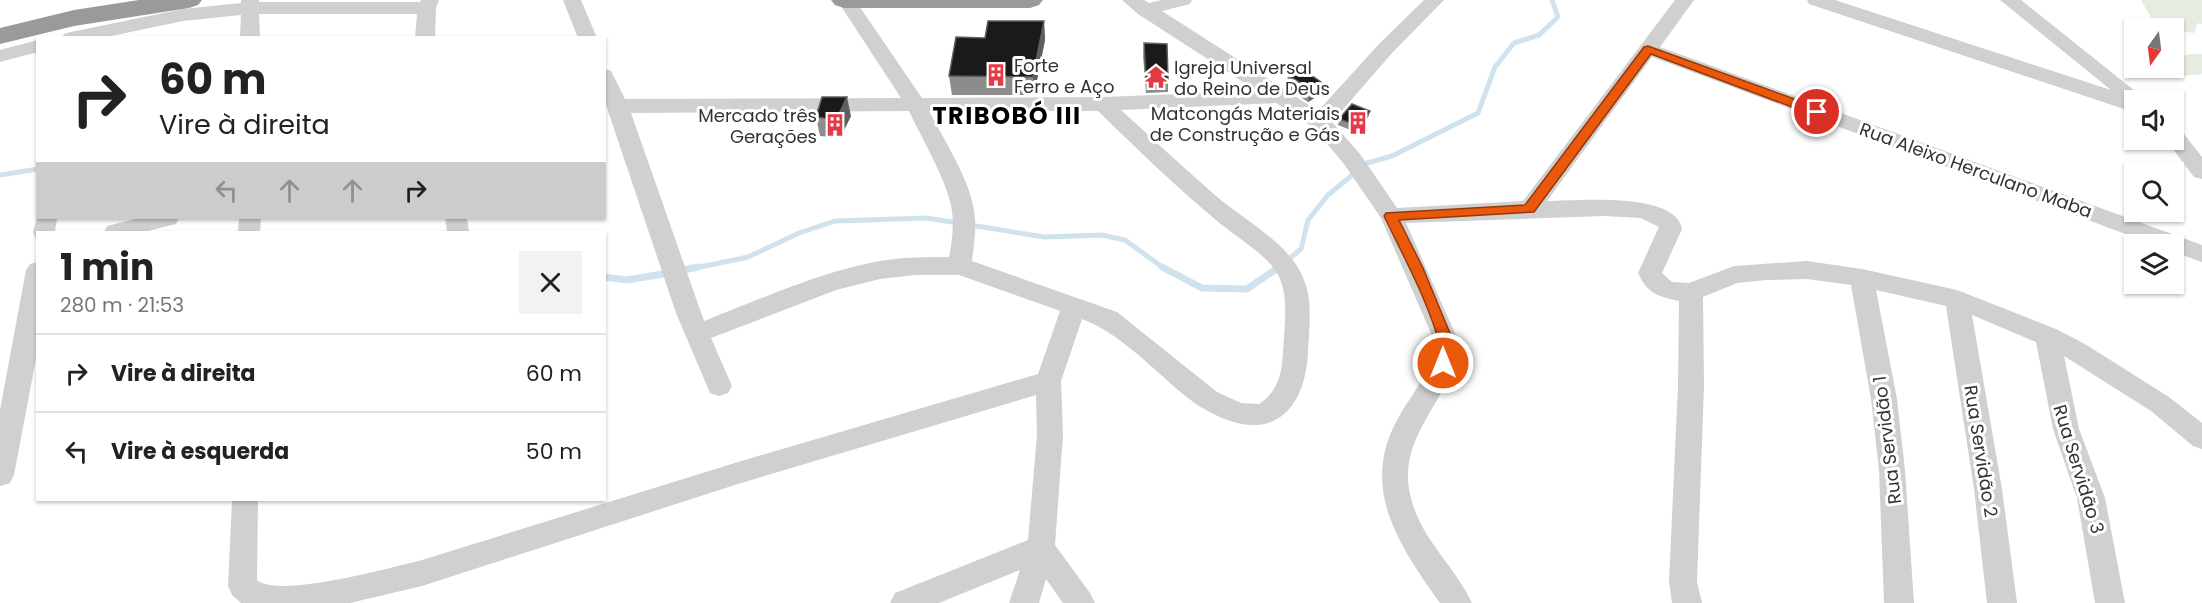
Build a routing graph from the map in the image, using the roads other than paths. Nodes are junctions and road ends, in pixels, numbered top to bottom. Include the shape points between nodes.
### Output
1 (189, 0) edge
2 (572, 0) edge
3 (845, 0) edge
4 (1030, 0) edge
5 (1183, 0) edge
6 (1435, 0) edge
7 (1685, 0) edge
8 (1816, 0) edge
9 (2009, 0) edge
10 (250, 4) edge
11 (429, 4) edge
12 (1138, 5) edge
13 (0, 20) edge
14 (76, 26) edge
15 (0, 36) edge
16 (250, 36) edge
17 (425, 36) edge
18 (587, 36) edge
19 (36, 47) edge
20 (1648, 49) junction
21 (0, 56) edge
22 (606, 79) edge
23 (2124, 90) edge
24 (1281, 96) junction
25 (2124, 102) edge
26 (915, 103) junction
27 (1103, 104) junction
28 (618, 106) junction
29 (1320, 122) junction
30 (2184, 148) edge
31 (2202, 172) edge
32 (1529, 209) junction
33 (1391, 216) junction
34 (164, 219) edge
35 (119, 231) edge
36 (2202, 254) edge
37 (960, 266) junction
38 (1862, 278) junction
39 (36, 282) edge
40 (1691, 292) junction
41 (1957, 299) junction
42 (1074, 306) junction
43 (696, 334) junction
44 (2047, 336) junction
45 (1048, 381) junction
46 (719, 386) dead end
47 (2202, 438) edge
48 (0, 475) edge
49 (245, 501) edge
50 (1041, 548) junction
51 (905, 603) edge
52 (1024, 603) edge
53 (1080, 603) edge
54 (1457, 603) edge
55 (1687, 603) edge
56 (1899, 603) edge
57 (2002, 603) edge
58 (2110, 603) edge

1 - 14 highway
2 - 18 street
3 - 4 highway
3 - 26 street
5 - 12 street
6 - 29 street
7 - 20 street
8 - 25 street
9 - 23 street
10 - 11 street
10 - 14 street
10 - 16 street
11 - 17 street
12 - 24 street
13 - 14 highway
14 - 15 highway
19 - 21 street
20 - 32 street
20 - 36 street, Rua Aleixo Herculano Maba
22 - 28 street
24 - 27 street
24 - 29 street
26 - 27 street
26 - 28 street
26 - 37 street via 944,158 963,209
27 - 42 street via 1283,266 1295,297 1294,373 1289,389 1280,404 1266,414 1246,415 1226,409 1204,396 1129,333 1108,319
28 - 43 street
29 - 33 street
30 - 31 street
32 - 33 street
32 - 40 street via 1626,209 1653,213 1670,223 1671,229 1650,273 1665,289
33 - 54 street via 1445,338 1446,350 1438,374 1403,434 1395,464 1395,492 1407,530
34 - 35 street
37 - 42 street
37 - 43 street via 915,266 831,282
38 - 40 street via 1807,270 1766,271 1734,275
38 - 41 street
38 - 56 street, Rua Servidão 1 via 1893,470
39 - 48 street
40 - 55 street via 1683,582
41 - 44 street
41 - 57 street, Rua Servidão 2
42 - 45 street
43 - 46 street
44 - 47 street via 2160,404
44 - 58 street, Rua Servidão 3 via 2066,429 2091,498
45 - 49 street via 422,573 285,601 263,598 242,586
45 - 50 street via 1050,435
50 - 51 street
50 - 52 street
50 - 53 street

